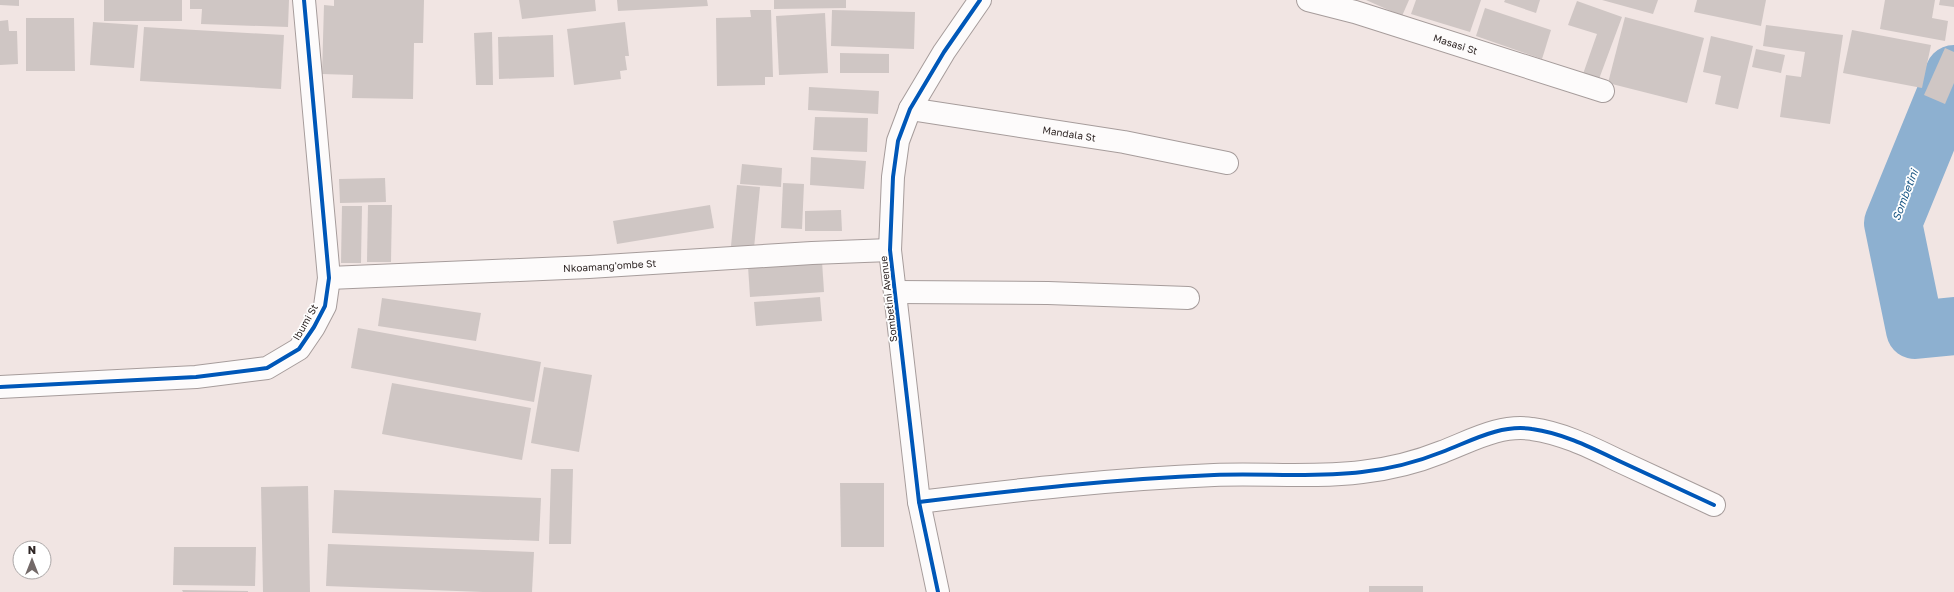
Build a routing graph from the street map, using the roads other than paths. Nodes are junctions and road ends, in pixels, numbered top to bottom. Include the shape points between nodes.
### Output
1 (304, 0) edge
2 (980, 0) edge
3 (1308, 0) edge
4 (1603, 91) dead end
5 (910, 109) junction
6 (1227, 163) dead end
7 (890, 250) junction
8 (330, 278) junction
9 (896, 292) junction
10 (1188, 298) dead end
11 (0, 387) edge
12 (919, 502) junction
13 (1714, 505) dead end
14 (938, 592) edge

1 - 8 street, Ibumi St
2 - 5 street, Sombetini Avenue via 944,52
3 - 4 street, Masasi St via 1355,12
5 - 6 street, Mandala St via 1124,142
5 - 7 street, Sombetini Avenue via 898,141 893,177
7 - 8 street, Nkoamang'ombe St
7 - 9 street, Sombetini Avenue
8 - 11 street, Ibumi St via 325,306 299,349 267,368 196,377
9 - 10 street via 1048,293
9 - 12 street, Sombetini Avenue
12 - 13 street via 1063,485 1133,480 1215,475 1321,475 1363,472 1407,463 1485,434 1509,428 1531,428 1572,439
12 - 14 street, Sombetini Avenue

